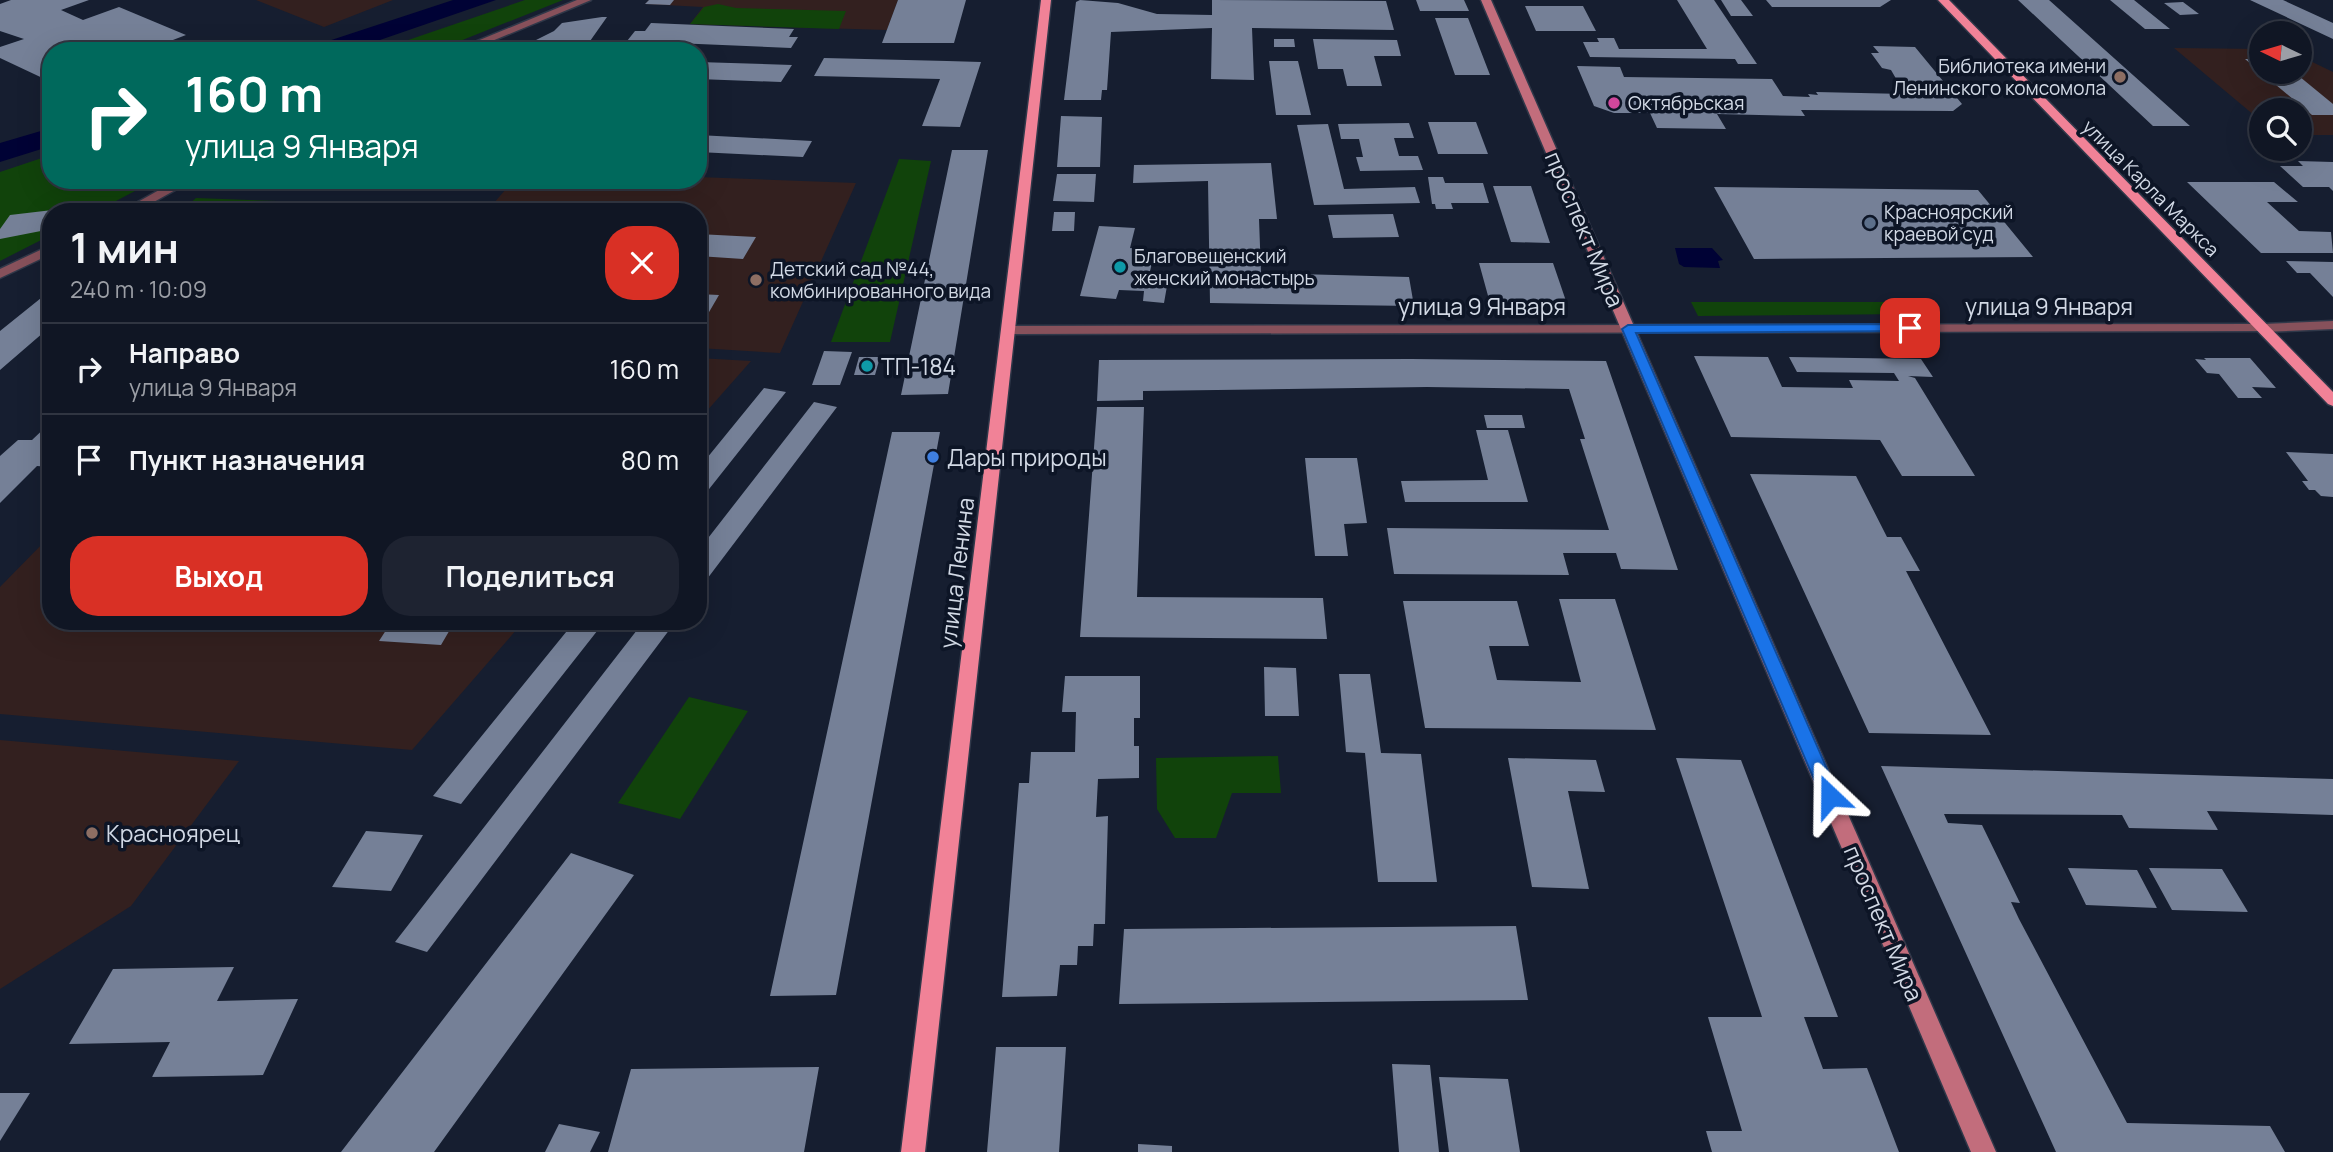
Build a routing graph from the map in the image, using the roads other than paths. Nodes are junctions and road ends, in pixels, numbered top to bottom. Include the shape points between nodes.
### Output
1 (586, 0) edge
2 (1046, 0) edge
3 (1486, 0) edge
4 (1943, 0) edge
5 (481, 42) edge
6 (170, 189) edge
7 (143, 203) edge
8 (42, 254) edge
9 (0, 275) edge
10 (2333, 325) edge
11 (2263, 328) junction
12 (1628, 329) junction
13 (1009, 330) junction
14 (2333, 401) edge
15 (913, 1152) edge
16 (1984, 1152) edge

1 - 5 street
2 - 13 main road, улица Ленина
3 - 12 main road, проспект Мира
4 - 11 main road, улица Карла Маркса
6 - 7 street
8 - 9 street
10 - 11 street, улица 9 Января
11 - 12 street, улица 9 Января
11 - 14 main road, улица Карла Маркса
12 - 13 street, улица 9 Января
12 - 16 main road, проспект Мира
13 - 15 main road, улица Ленина

